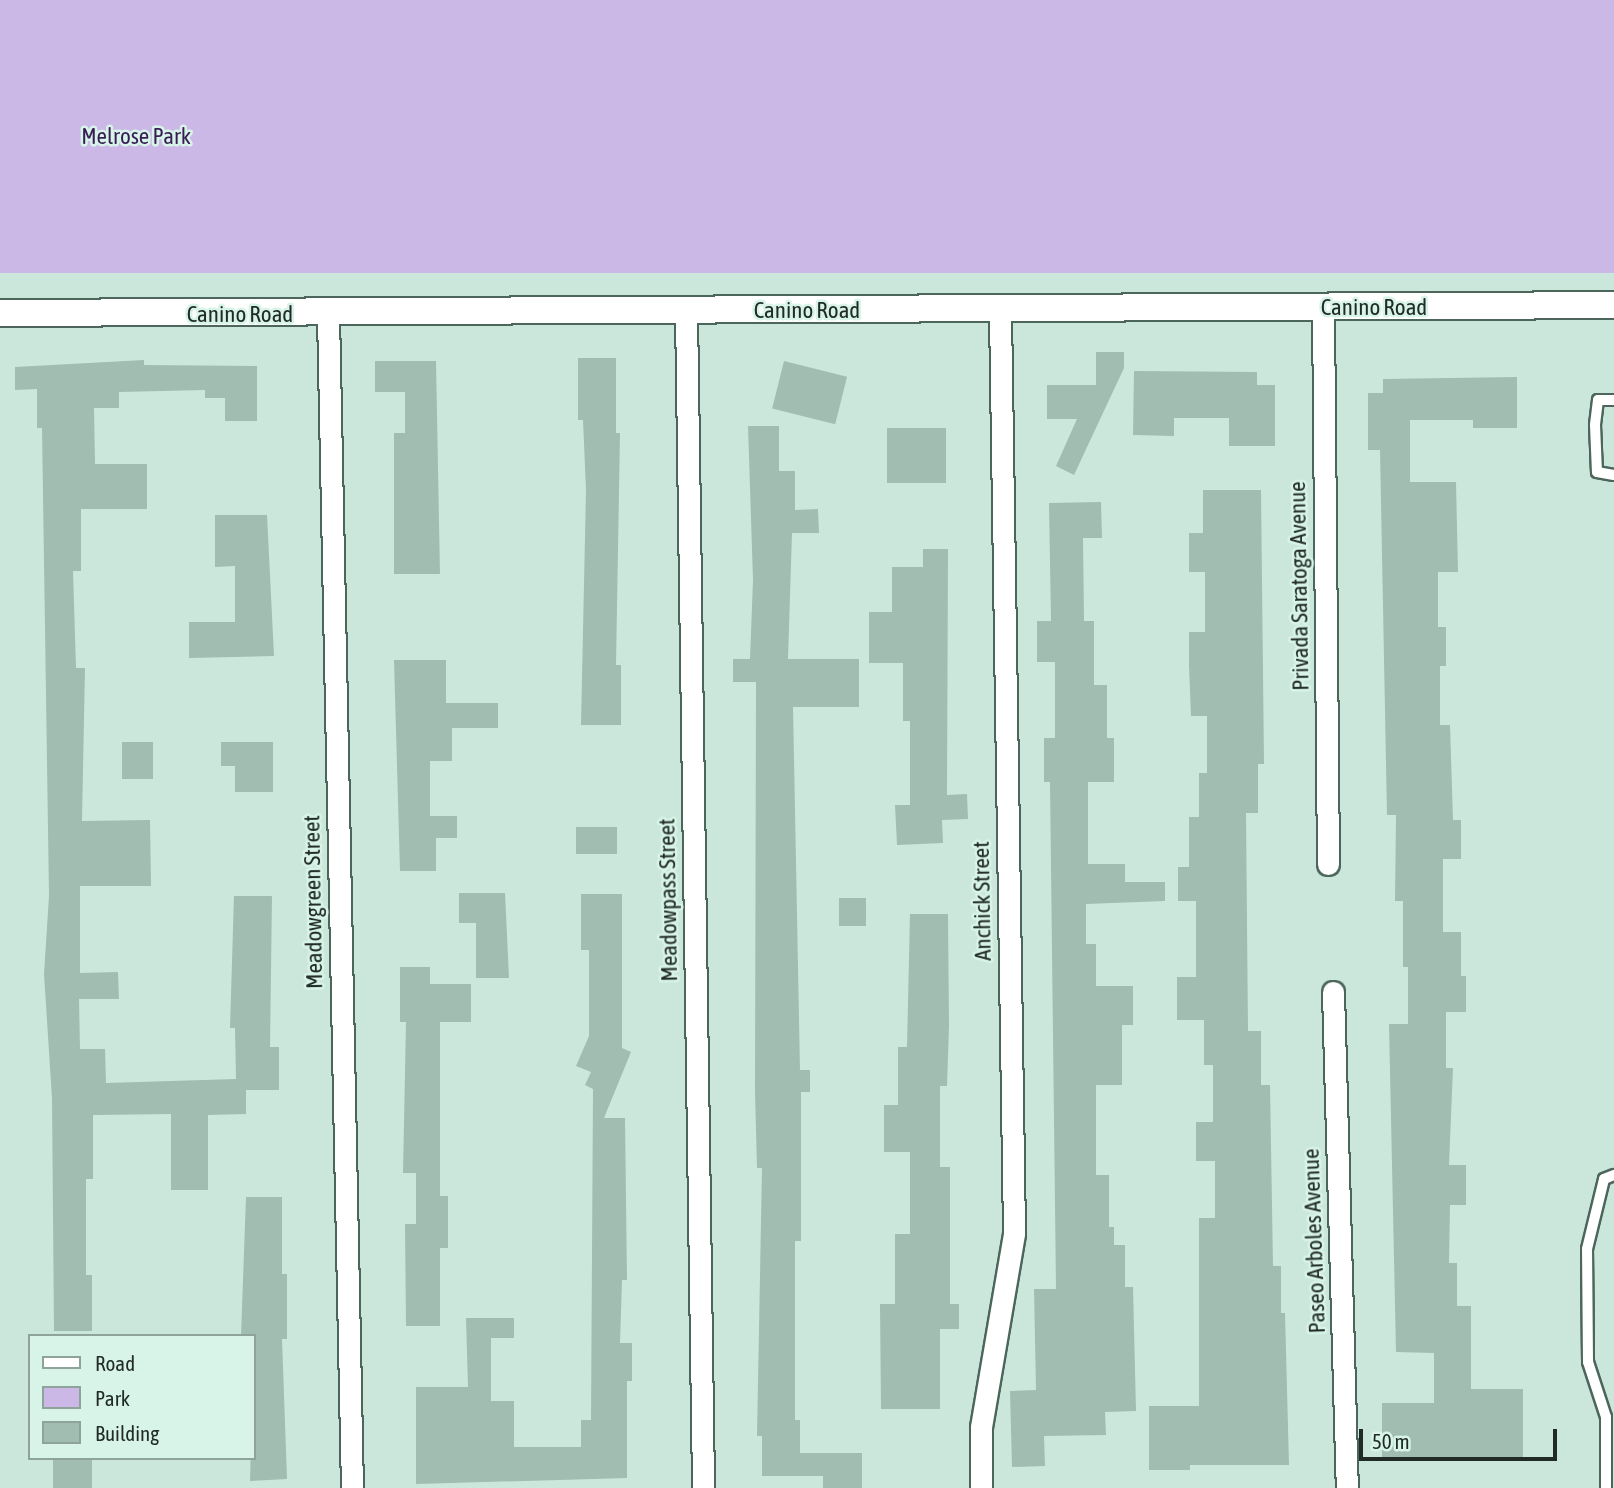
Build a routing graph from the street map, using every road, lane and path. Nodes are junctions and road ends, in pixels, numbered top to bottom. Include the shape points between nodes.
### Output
1 (1614, 305) edge
2 (1323, 307) junction
3 (1000, 310) junction
4 (687, 311) junction
5 (0, 313) edge
6 (328, 314) junction
7 (1614, 400) edge
8 (1614, 475) edge
9 (1328, 864) dead end
10 (1333, 992) dead end
11 (1609, 1177) edge
12 (1614, 1407) edge
13 (1606, 1417) junction
14 (352, 1488) edge
15 (703, 1488) edge
16 (981, 1488) edge
17 (1347, 1488) edge
18 (1606, 1488) edge

1 - 2 street, Canino Road
2 - 3 street, Canino Road
2 - 9 street, Privada Saratoga Avenue
3 - 4 street, Canino Road
3 - 16 street, Anchick Street via 1013,1233 985,1389
4 - 6 street, Canino Road
4 - 15 street, Meadowpass Street
5 - 6 street, Canino Road
6 - 14 street, Meadowgreen Street
7 - 8 lane via 1598,400 1595,425 1597,472
10 - 17 street, Paseo Arboles Avenue
11 - 13 lane via 1587,1249 1588,1362
12 - 13 lane
13 - 18 lane

